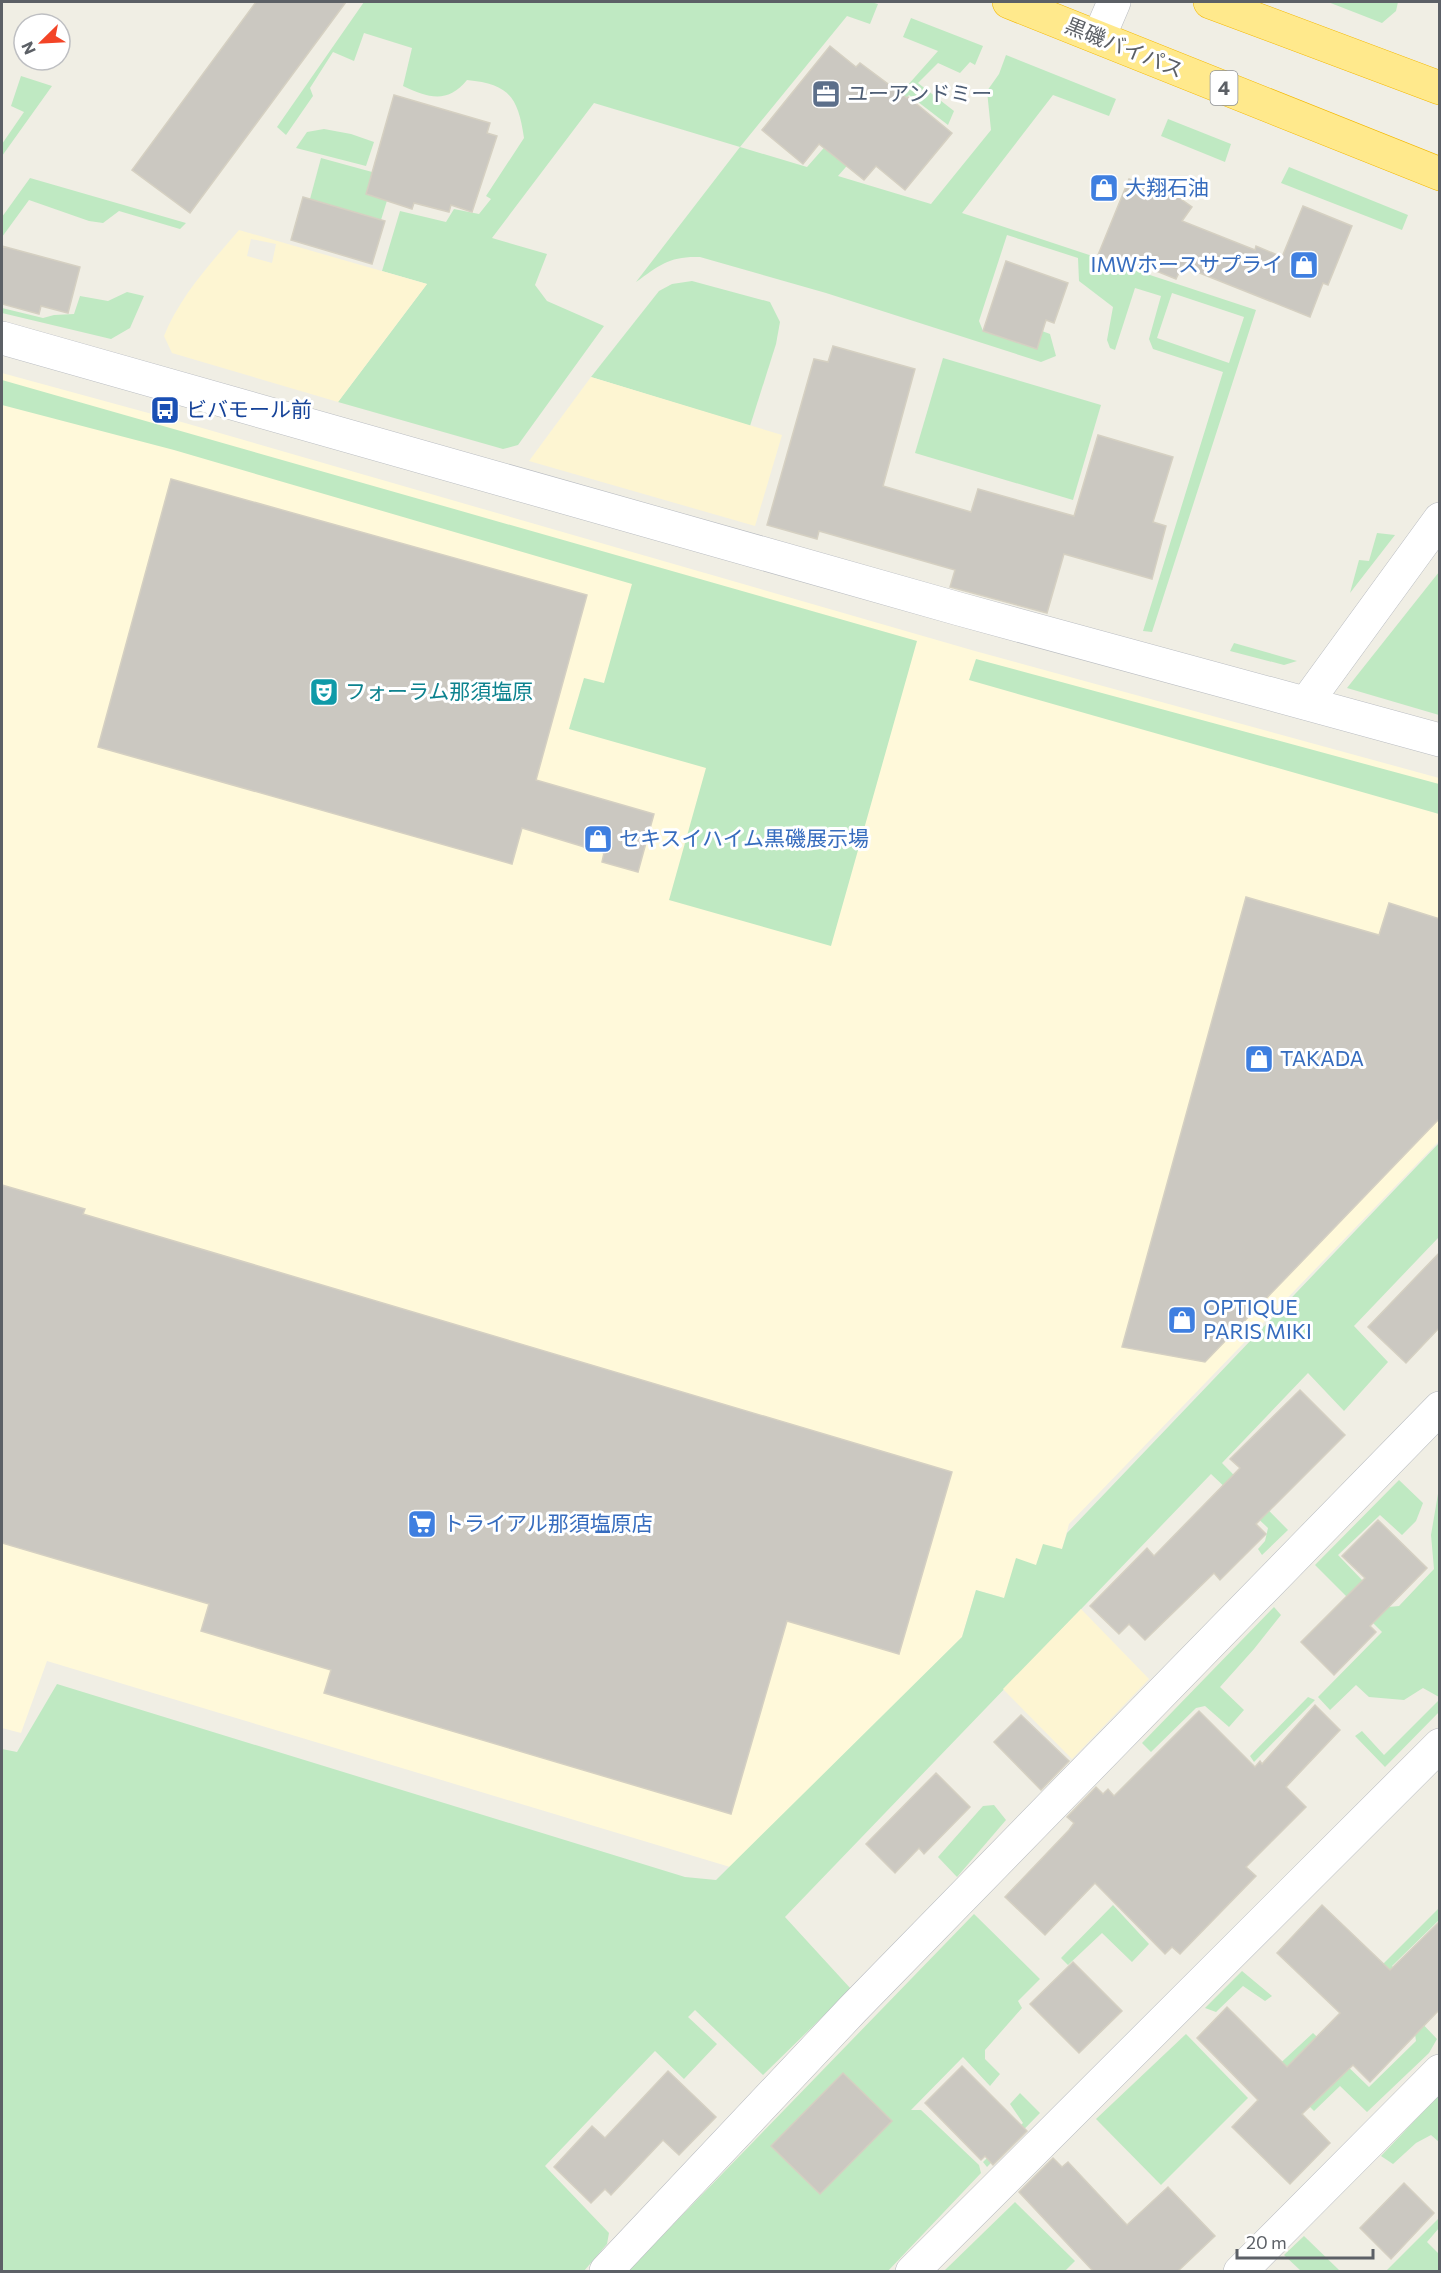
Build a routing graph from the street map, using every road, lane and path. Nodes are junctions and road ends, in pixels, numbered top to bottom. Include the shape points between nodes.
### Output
1 (1009, 2) edge
2 (1114, 2) edge
3 (1210, 2) edge
4 (1099, 37) junction
5 (1440, 88) edge
6 (1440, 174) edge
7 (2, 338) edge
8 (1440, 519) edge
9 (1306, 703) junction
10 (1440, 740) edge
11 (1440, 1408) edge
12 (1440, 1744) edge
13 (1440, 2071) edge
14 (606, 2271) edge
15 (912, 2271) edge
16 (1240, 2271) edge

1 - 4 highway, 黒磯バイパス / 4
2 - 4 street
3 - 5 highway
4 - 6 highway, 黒磯バイパス / 4
7 - 9 street via 959,609
8 - 9 street
9 - 10 street
11 - 14 street via 853,2009
12 - 15 street
13 - 16 street

